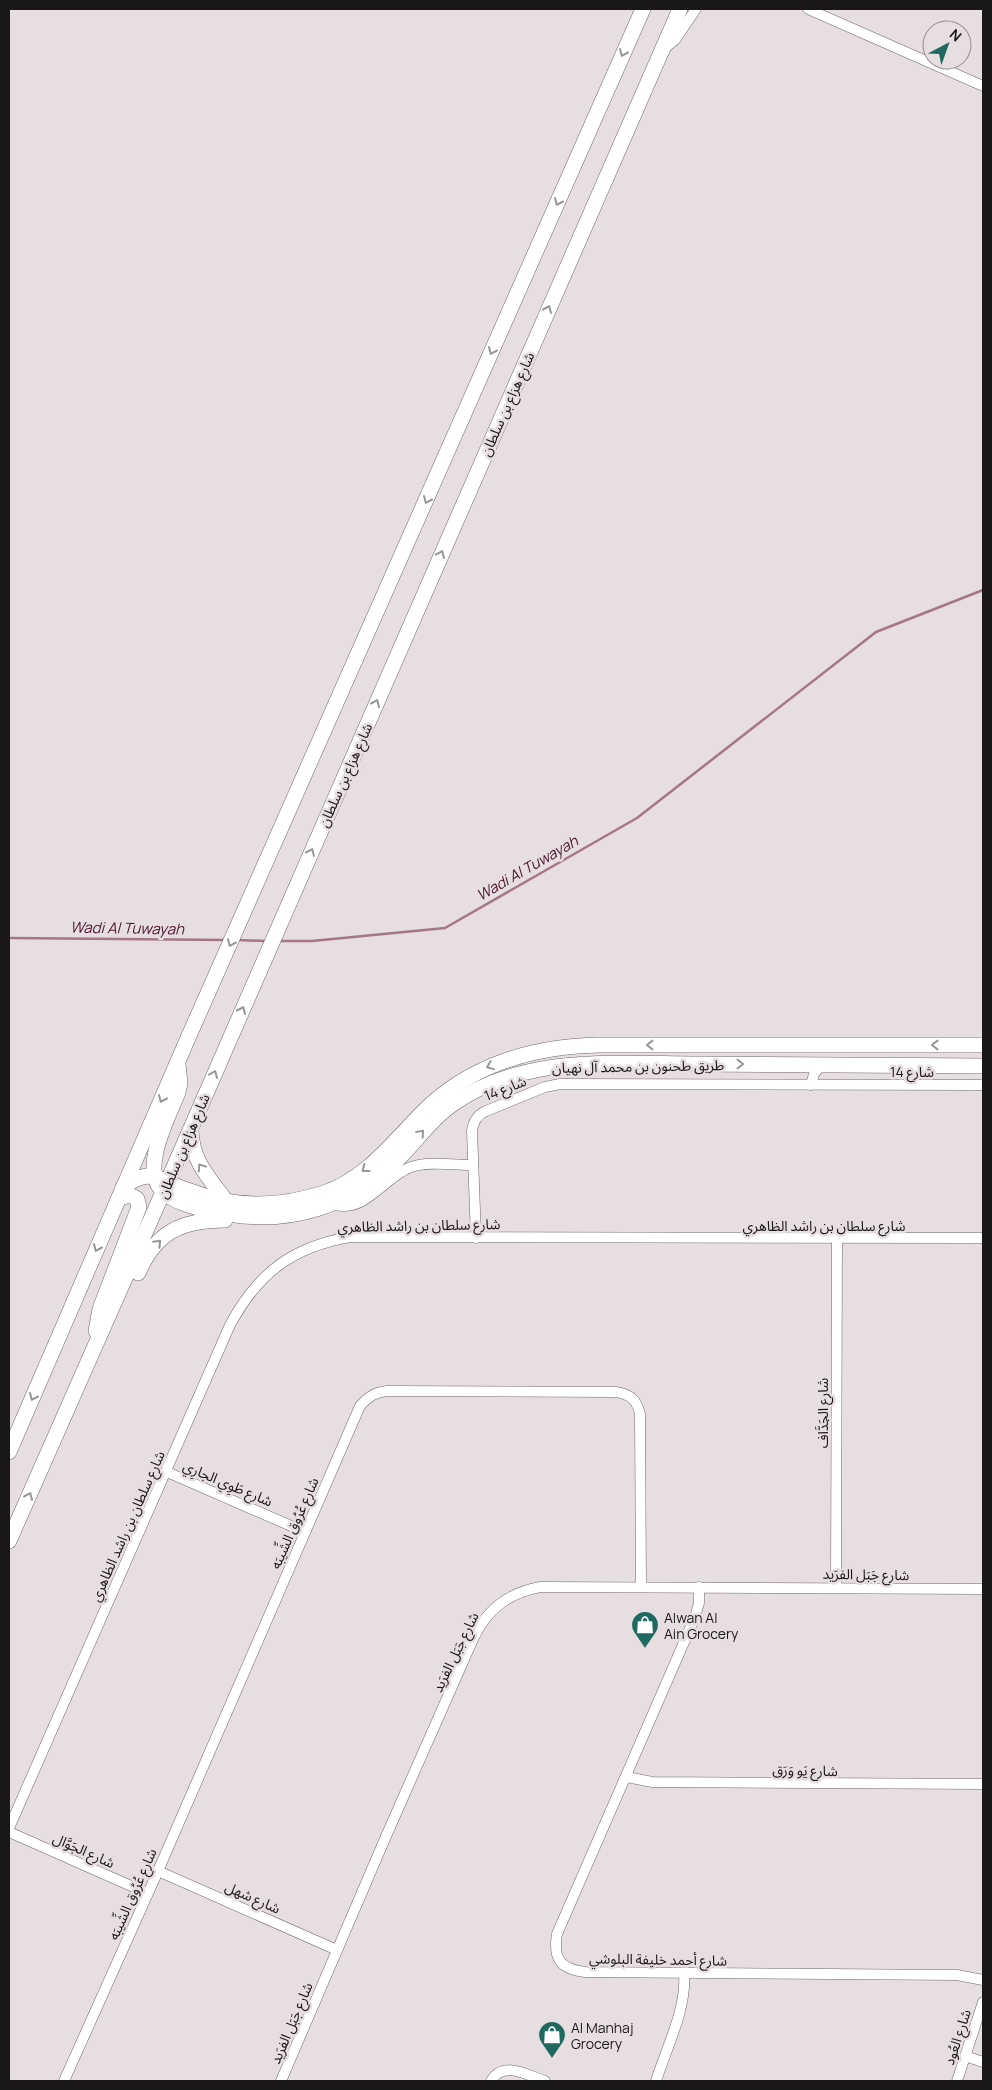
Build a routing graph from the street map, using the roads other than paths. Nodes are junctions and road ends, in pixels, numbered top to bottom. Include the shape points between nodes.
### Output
1 (643, 9) edge
2 (680, 9) edge
3 (696, 9) edge
4 (808, 9) edge
5 (661, 51) junction
6 (983, 86) edge
7 (779, 1044) junction
8 (983, 1045) edge
9 (177, 1064) junction
10 (666, 1064) junction
11 (782, 1064) junction
12 (821, 1065) junction
13 (983, 1066) edge
14 (787, 1084) junction
15 (811, 1085) junction
16 (983, 1085) edge
17 (191, 1127) junction
18 (473, 1165) junction
19 (162, 1184) junction
20 (121, 1193) junction
21 (226, 1201) junction
22 (331, 1204) junction
23 (278, 1217) junction
24 (476, 1238) junction
25 (983, 1238) edge
26 (837, 1239) junction
27 (97, 1343) junction
28 (9, 1452) edge
29 (167, 1472) junction
30 (305, 1532) junction
31 (9, 1541) edge
32 (641, 1586) junction
33 (699, 1587) junction
34 (836, 1588) junction
35 (983, 1589) edge
36 (627, 1776) junction
37 (983, 1784) edge
38 (9, 1830) edge
39 (158, 1870) junction
40 (147, 1893) junction
41 (337, 1950) junction
42 (684, 1974) junction
43 (983, 1980) edge
44 (983, 2002) edge
45 (965, 2056) junction
46 (983, 2062) edge
47 (64, 2081) edge
48 (281, 2081) edge
49 (491, 2081) edge
50 (545, 2081) edge
51 (656, 2081) edge
52 (957, 2081) edge

1 -> 9 main road
2 - 5 main road, شارع هزاع بن سلطان
3 - 5 street via 675,40
4 - 6 street
17 -> 5 main road, شارع هزاع بن سلطان
8 -> 7 main road, طريق طحنون بن محمد آل نهيان
7 - 10 main road via 743,1050 677,1051 669,1054
7 -> 21 main road, طريق طحنون بن محمد آل نهيان via 581,1045 514,1058 482,1070 443,1094 376,1161 337,1188 284,1202
9 - 19 main road via 180,1073 178,1092 154,1155
9 -> 20 main road
10 -> 11 main road, طريق طحنون بن محمد آل نهيان
22 -> 10 main road, طريق طحنون بن محمد آل نهيان via 372,1182 441,1113 488,1084 552,1067
11 - 12 main road, طريق طحنون بن محمد آل نهيان
11 - 14 street
12 - 13 main road, طريق طحنون بن محمد آل نهيان
12 - 15 street
14 - 15 street, شارع 14
14 - 18 street, شارع 14 via 560,1084 545,1087 478,1116 472,1127
15 - 16 street, شارع 14
17 - 19 main road, شارع هزاع بن سلطان
21 -> 17 main road via 194,1153
18 - 22 street via 416,1166 404,1170 357,1204 346,1207
18 - 24 street, شارع 14
19 - 20 main road via 140,1177
19 - 21 main road, طريق طحنون بن محمد آل نهيان
19 - 23 main road, طريق طحنون بن محمد آل نهيان via 193,1207 245,1217
19 - 27 main road, شارع هزاع بن سلطان
20 - 27 main road via 134,1196 139,1207 100,1309
20 -> 28 main road
22 - 23 main road, طريق طحنون بن محمد آل نهيان via 306,1213
27 -> 23 main road via 113,1326 146,1257 168,1233 193,1222 251,1222
24 - 26 street, شارع سلطان بن راشد الظاهري
24 - 29 street, شارع سلطان بن راشد الظاهري via 350,1237 313,1246 281,1262 265,1275 240,1306
25 - 26 street, شارع سلطان بن راشد الظاهري
26 - 34 street, شارع الجَدَّاف
31 -> 27 main road, شارع هزاع بن سلطان
29 - 30 street, شارع طَوِي الجارِي
29 - 38 street, شارع سلطان بن راشد الظاهري
30 - 32 street, شارع عُرُوق الشِّيبَه via 360,1406 372,1395 388,1391 625,1393 638,1405 640,1414
30 - 39 street, شارع عُرُوق الشِّيبَه
32 - 33 street, شارع جَبَل الفرَيد
32 - 41 street, شارع جَبَل الفرَيد via 540,1587 512,1595 489,1612 474,1637
33 - 34 street, شارع جَبَل الفرَيد
33 - 36 street, شارع أحمد خليفة البلوشي via 695,1617
34 - 35 street, شارع جَبَل الفرَيد
36 - 37 street, شارع يَو وَرَق via 652,1782
36 - 42 street, شارع أحمد خليفة البلوشي via 557,1934 557,1958 565,1967 579,1972
38 - 40 street, شارع الجَوَّال
39 - 40 street, شارع عُرُوق الشِّيبَه
39 - 41 street, شارع شهل
40 - 47 street, شارع عُرُوق الشِّيبَه
41 - 48 street, شارع جَبَل الفرَيد
42 - 43 street, شارع أحمد خليفة البلوشي via 952,1974
42 - 51 street via 681,2005
44 - 45 street, شارع العُود
45 - 46 street
45 - 52 street, شارع العُود
49 - 50 street via 500,2072 511,2070

